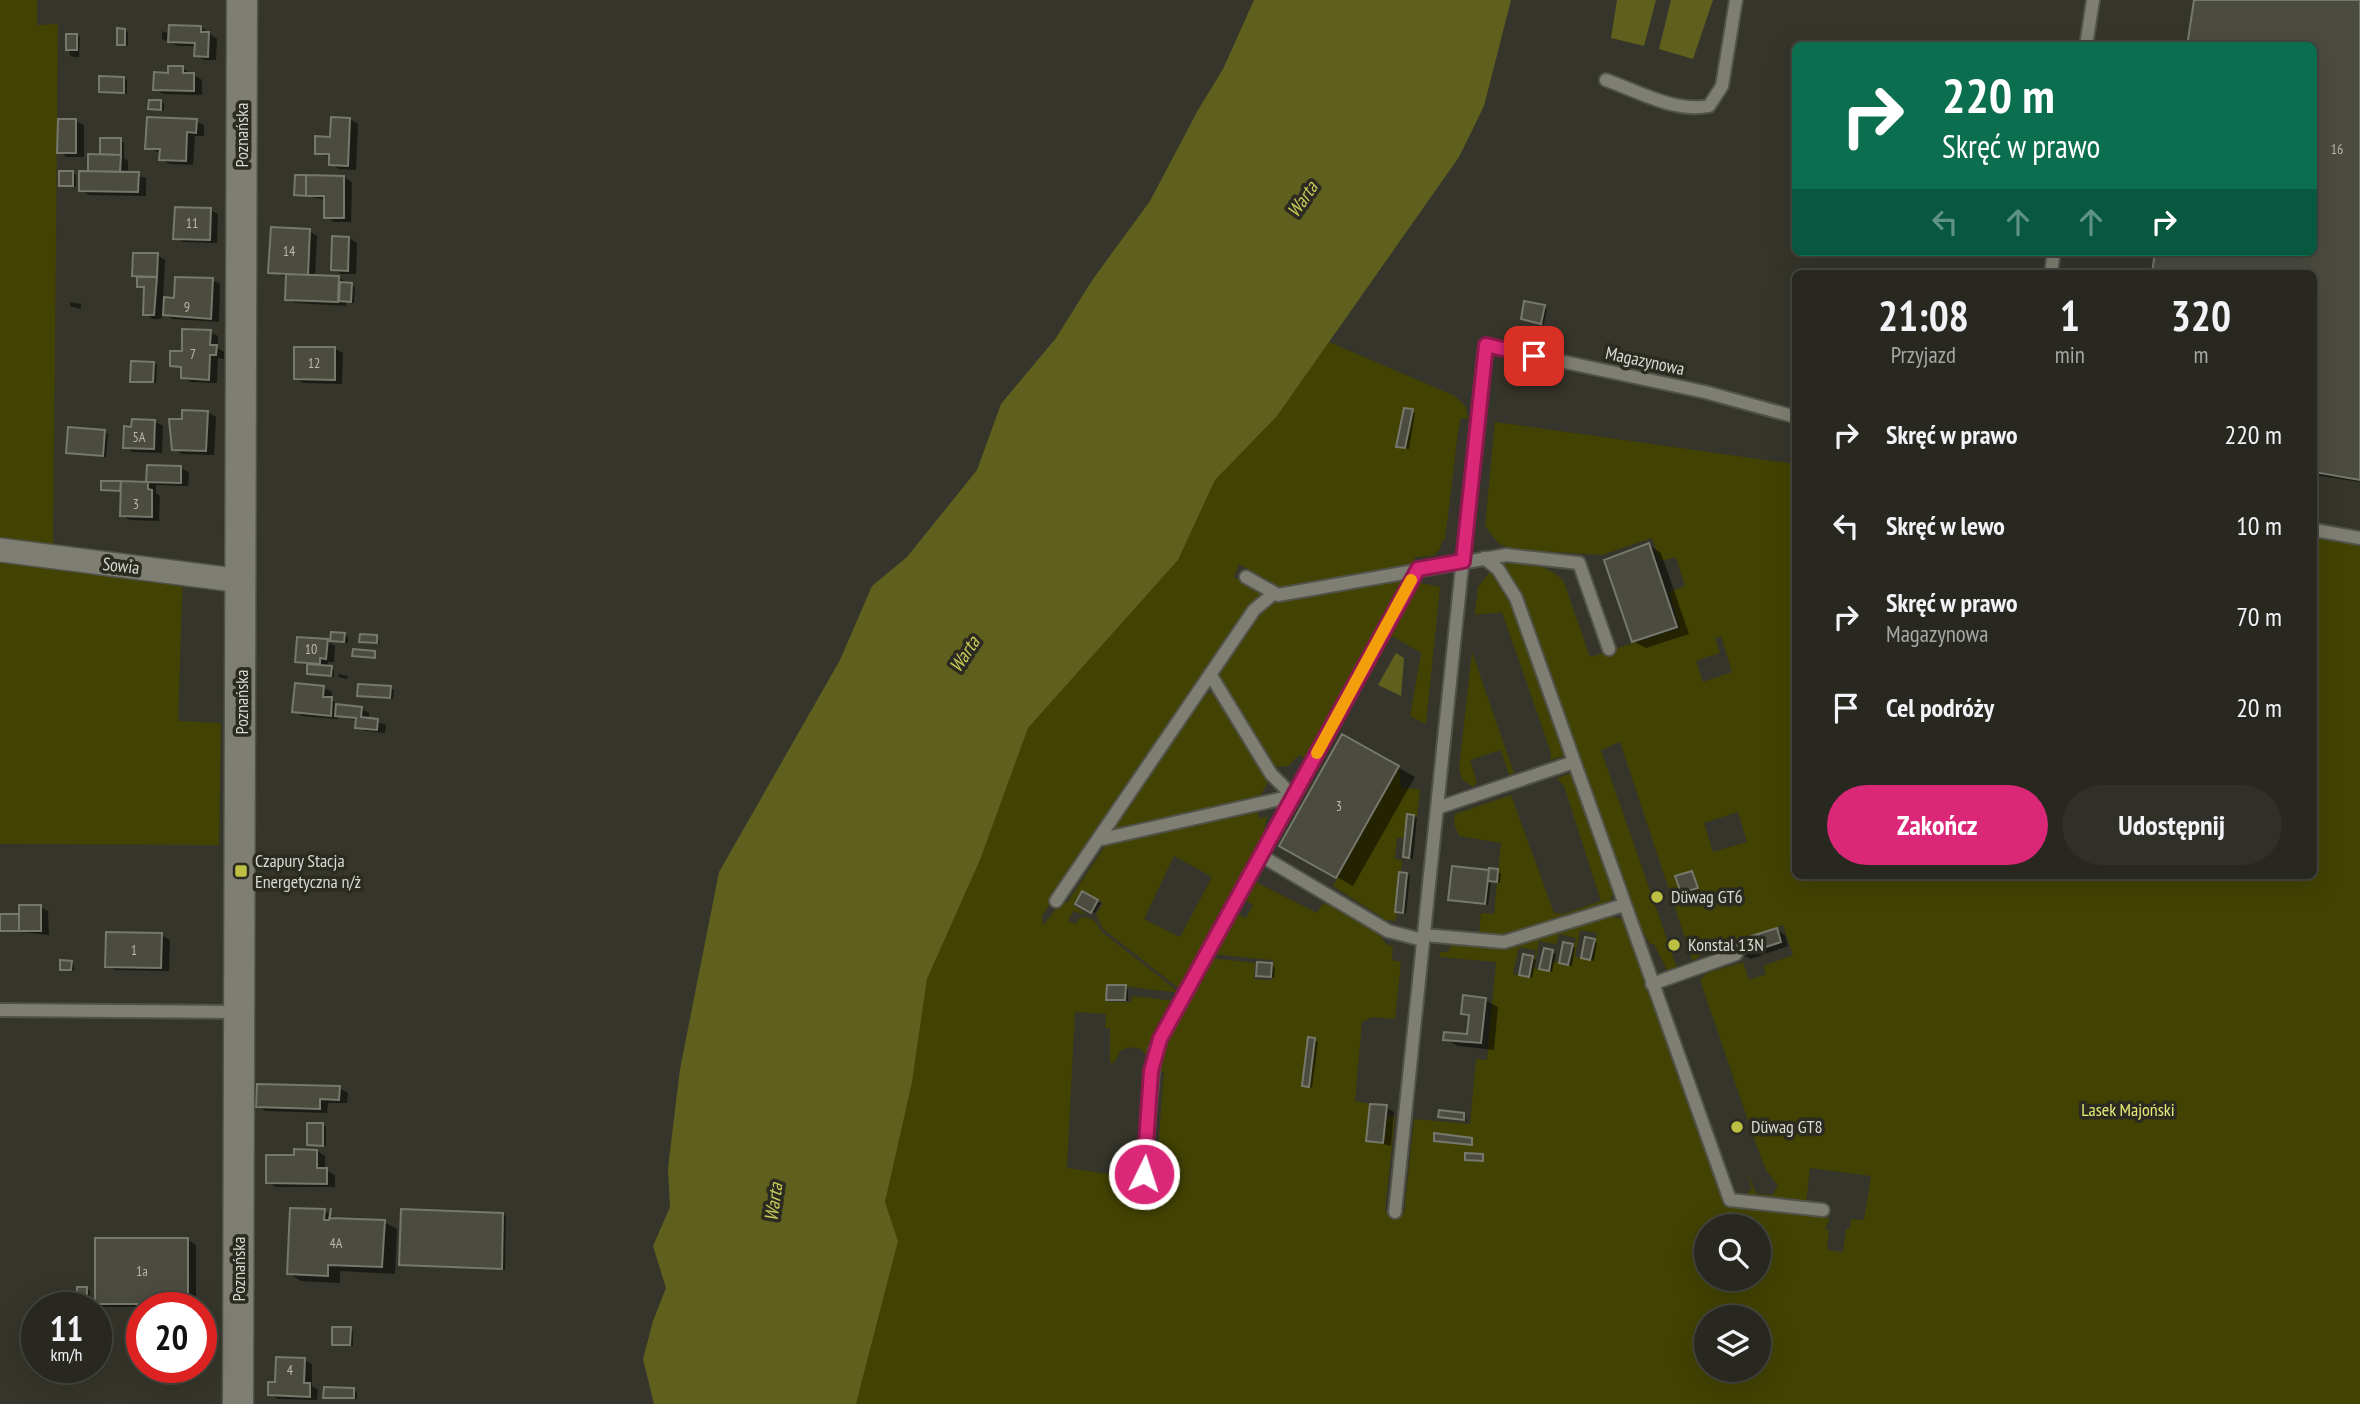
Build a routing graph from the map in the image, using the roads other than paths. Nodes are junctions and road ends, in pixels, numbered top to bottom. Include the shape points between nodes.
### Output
1 (242, 0) edge
2 (1736, 0) edge
3 (2093, 0) edge
4 (2087, 42) edge
5 (1606, 80) dead end
6 (1792, 416) edge
7 (2317, 531) edge
8 (2360, 538) edge
9 (0, 550) edge
10 (1484, 558) junction
11 (1463, 561) junction
12 (1418, 569) junction
13 (1246, 577) dead end
14 (242, 582) junction
15 (1273, 594) junction
16 (1609, 649) dead end
17 (1210, 674) junction
18 (1574, 762) junction
19 (1293, 796) junction
20 (1437, 808) junction
21 (1098, 840) junction
22 (1261, 855) junction
23 (1056, 901) dead end
24 (1624, 905) junction
25 (1424, 937) junction
26 (1737, 954) dead end
27 (1652, 984) junction
28 (0, 1010) edge
29 (241, 1012) junction
30 (1144, 1174) dead end
31 (1823, 1210) dead end
32 (1395, 1212) dead end
33 (238, 1404) edge

1 - 14 street, Poznańska
2 - 5 lane via 1722,86 1709,106 1697,109 1655,99
3 - 4 lane
6 - 11 lane, Magazynowa via 1705,392 1486,345
7 - 8 lane
9 - 14 street, Sowia
10 - 11 lane
10 - 16 lane via 1506,555 1579,563
10 - 18 lane via 1498,569 1516,598
11 - 12 lane
11 - 20 lane
12 - 15 lane
12 - 19 lane
13 - 15 lane
14 - 29 street, Poznańska
15 - 17 lane via 1254,610
17 - 19 lane via 1270,774
17 - 21 lane
18 - 20 lane
18 - 24 lane
19 - 21 lane
19 - 22 lane
20 - 25 lane
21 - 23 lane
22 - 25 lane via 1388,931
22 - 30 lane via 1155,1050
24 - 25 lane via 1504,942
24 - 27 lane
25 - 32 lane
26 - 27 lane
27 - 31 lane via 1730,1199
28 - 29 lane
29 - 33 street, Poznańska

